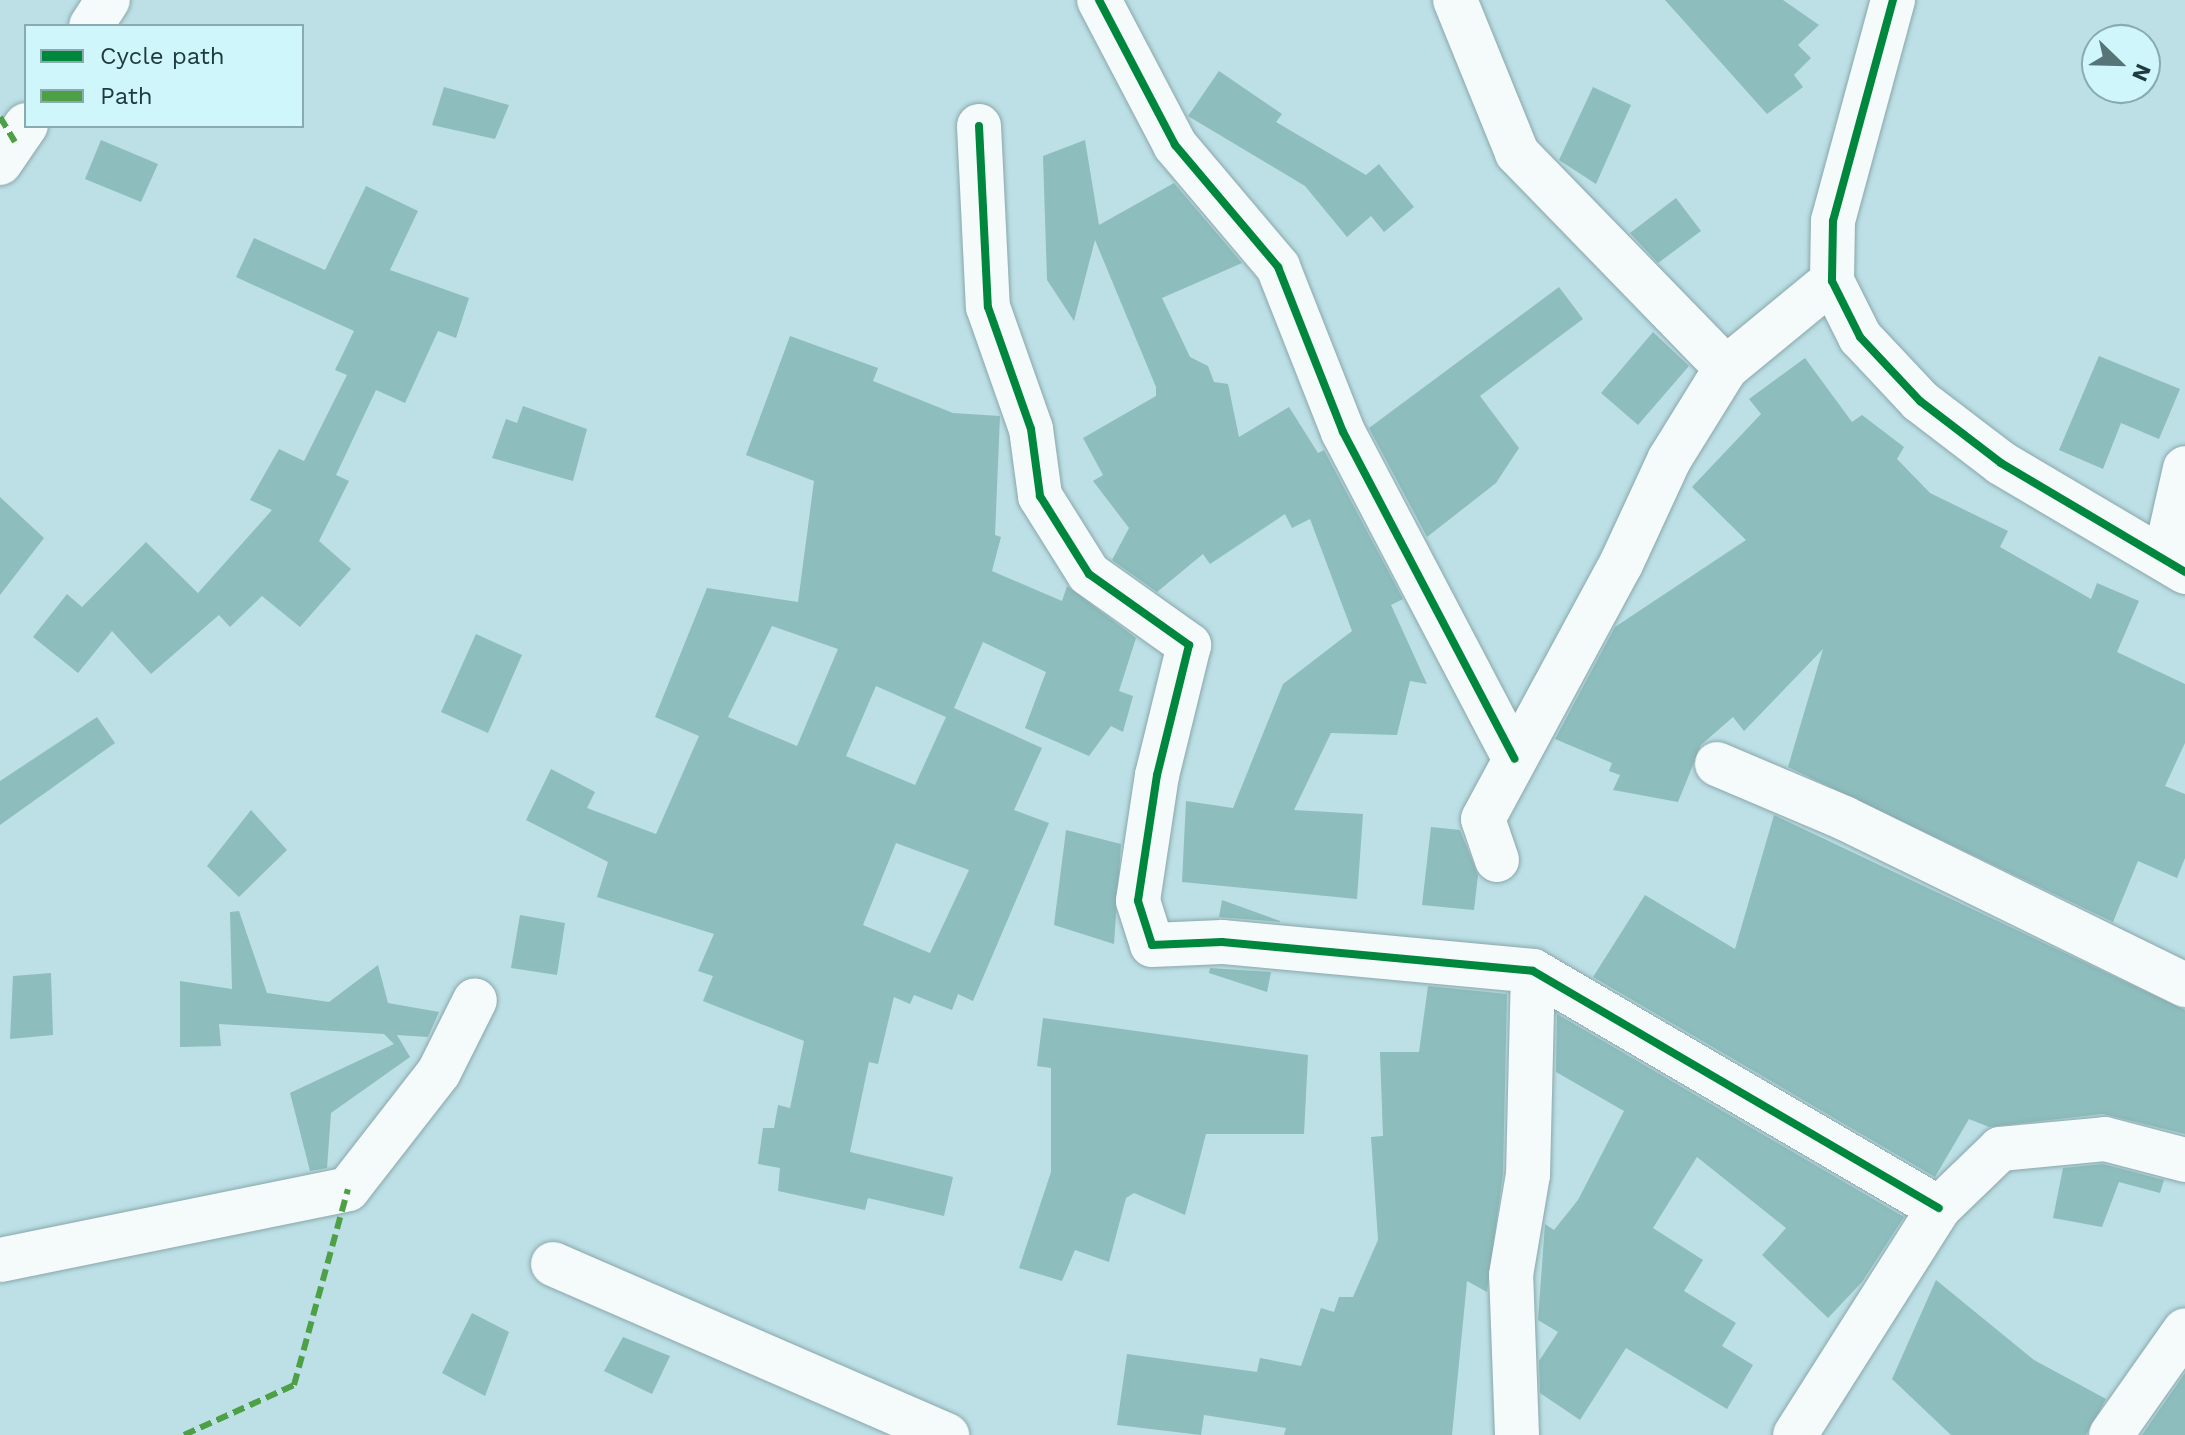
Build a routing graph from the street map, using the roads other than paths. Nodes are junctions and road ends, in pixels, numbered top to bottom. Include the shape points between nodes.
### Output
1 (108, 0) edge
2 (1099, 0) edge
3 (1455, 0) edge
4 (1893, 0) edge
5 (92, 24) edge
6 (979, 126) dead end
7 (24, 128) edge
8 (0, 163) edge
9 (1832, 281) junction
10 (1726, 368) junction
11 (2185, 468) edge
12 (2175, 564) edge
13 (1515, 759) junction
14 (1717, 764) dead end
15 (1497, 860) dead end
16 (1533, 971) junction
17 (2185, 985) edge
18 (475, 1000) dead end
19 (2185, 1160) edge
20 (1939, 1208) junction
21 (0, 1260) edge
22 (553, 1264) dead end
23 (2185, 1330) edge
24 (947, 1435) edge
25 (1517, 1435) edge
26 (1795, 1435) edge
27 (2111, 1435) edge

1 - 5 street
2 - 13 street via 1175,145 1278,267 1343,432
3 - 10 street via 1517,153
4 - 9 street via 1833,221
6 - 16 street via 988,307 1031,429 1040,496 1089,574 1189,645 1157,775 1138,901 1152,945 1222,942
7 - 8 street
9 - 10 street
9 - 12 street via 1860,337 1920,401 2001,463
10 - 13 street via 1669,460
11 - 12 street
13 - 15 street via 1483,819
14 - 17 street via 1844,818
16 - 20 street
16 - 25 street via 1528,1175 1511,1275
18 - 21 street via 439,1072 348,1189
19 - 20 street via 2105,1139 2000,1149
20 - 26 street
22 - 24 street
23 - 27 street

